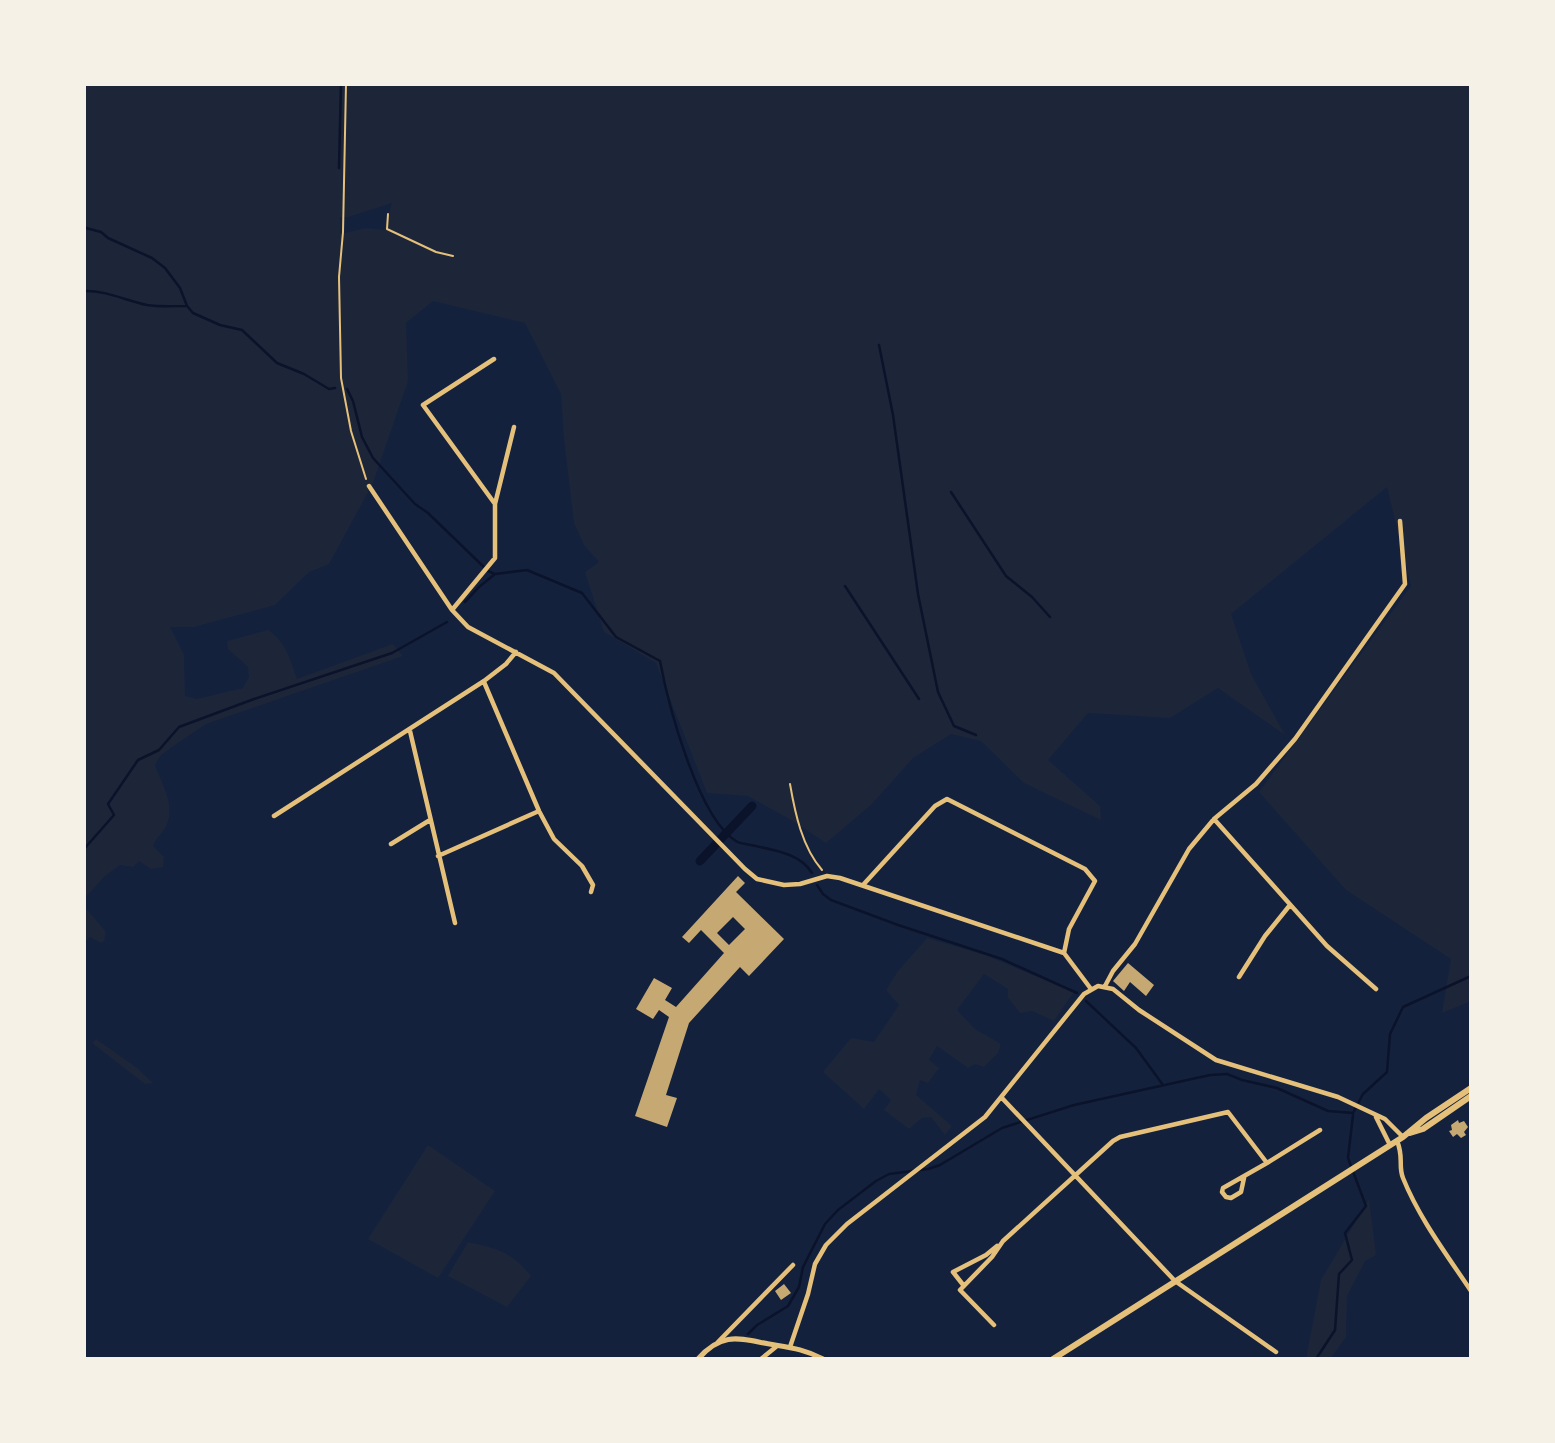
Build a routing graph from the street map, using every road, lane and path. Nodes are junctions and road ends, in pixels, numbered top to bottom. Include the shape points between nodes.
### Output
1 (346, 84) edge
2 (388, 214) dead end
3 (453, 256) dead end
4 (494, 359) dead end
5 (514, 427) dead end
6 (369, 486) joint
7 (495, 504) junction
8 (1400, 521) dead end
9 (452, 610) junction
10 (516, 652) junction
11 (484, 681) junction
12 (410, 731) junction
13 (790, 784) dead end
14 (539, 811) junction
15 (274, 816) dead end
16 (1214, 819) junction
17 (430, 820) junction
18 (391, 844) dead end
19 (438, 856) junction
20 (827, 876) junction
21 (863, 885) junction
22 (591, 892) dead end
23 (1290, 905) junction
24 (454, 923) dead end
25 (1064, 953) junction
26 (1239, 977) dead end
27 (1105, 986) junction
28 (1091, 989) junction
29 (1376, 989) dead end
30 (1471, 1088) edge
31 (1471, 1096) edge
32 (1002, 1098) junction
33 (1376, 1116) junction
34 (1320, 1130) dead end
35 (1399, 1139) junction
36 (1267, 1163) junction
37 (1076, 1176) junction
38 (1244, 1178) junction
39 (1003, 1241) junction
40 (793, 1265) dead end
41 (1175, 1281) junction
42 (964, 1286) junction
43 (1471, 1291) edge
44 (994, 1325) dead end
45 (716, 1344) junction
46 (777, 1346) junction
47 (790, 1347) junction
48 (1276, 1352) dead end
49 (698, 1359) edge
50 (761, 1359) edge
51 (823, 1359) edge
52 (1053, 1359) edge

1 - 6 path via 339,277 341,378 351,431
2 - 3 path via 387,229
4 - 7 street via 423,405
5 - 7 street
6 - 9 street
7 - 9 street via 495,558
8 - 16 street via 1405,584 1295,739 1256,783
9 - 10 street via 468,627
10 - 11 street
10 - 20 street via 554,673 757,878 792,884
11 - 12 street
11 - 14 street
12 - 15 street
12 - 17 street
13 - 20 path via 812,859
14 - 19 street
14 - 22 street via 554,839 582,866 593,885
16 - 23 street
16 - 27 street via 1189,849
17 - 18 street
17 - 19 street
19 - 24 street
20 - 21 street
21 - 25 street
21 - 25 street via 935,806 947,799 1084,869 1095,881 1069,929
23 - 26 street
23 - 29 street
25 - 28 street
27 - 28 street
27 - 33 street via 1216,1059 1338,1097
28 - 32 street
30 - 35 main road
31 - 35 main road via 1423,1129
32 - 37 street
32 - 47 street via 985,1117 847,1224 819,1254
33 - 35 street
33 - 35 street via 1390,1123
34 - 36 street
35 - 41 main road
35 - 43 street via 1401,1172 1408,1191
36 - 37 street via 1232,1115 1224,1112 1120,1137
36 - 38 street
37 - 39 street
37 - 41 street
38 - 38 street via 1241,1192 1226,1197 1223,1188
39 - 42 street
39 - 42 street via 953,1272
40 - 45 street
41 - 48 street
41 - 52 main road
42 - 44 street via 960,1290
45 - 46 street via 738,1339
45 - 49 street
46 - 47 street
46 - 50 street
47 - 51 street

